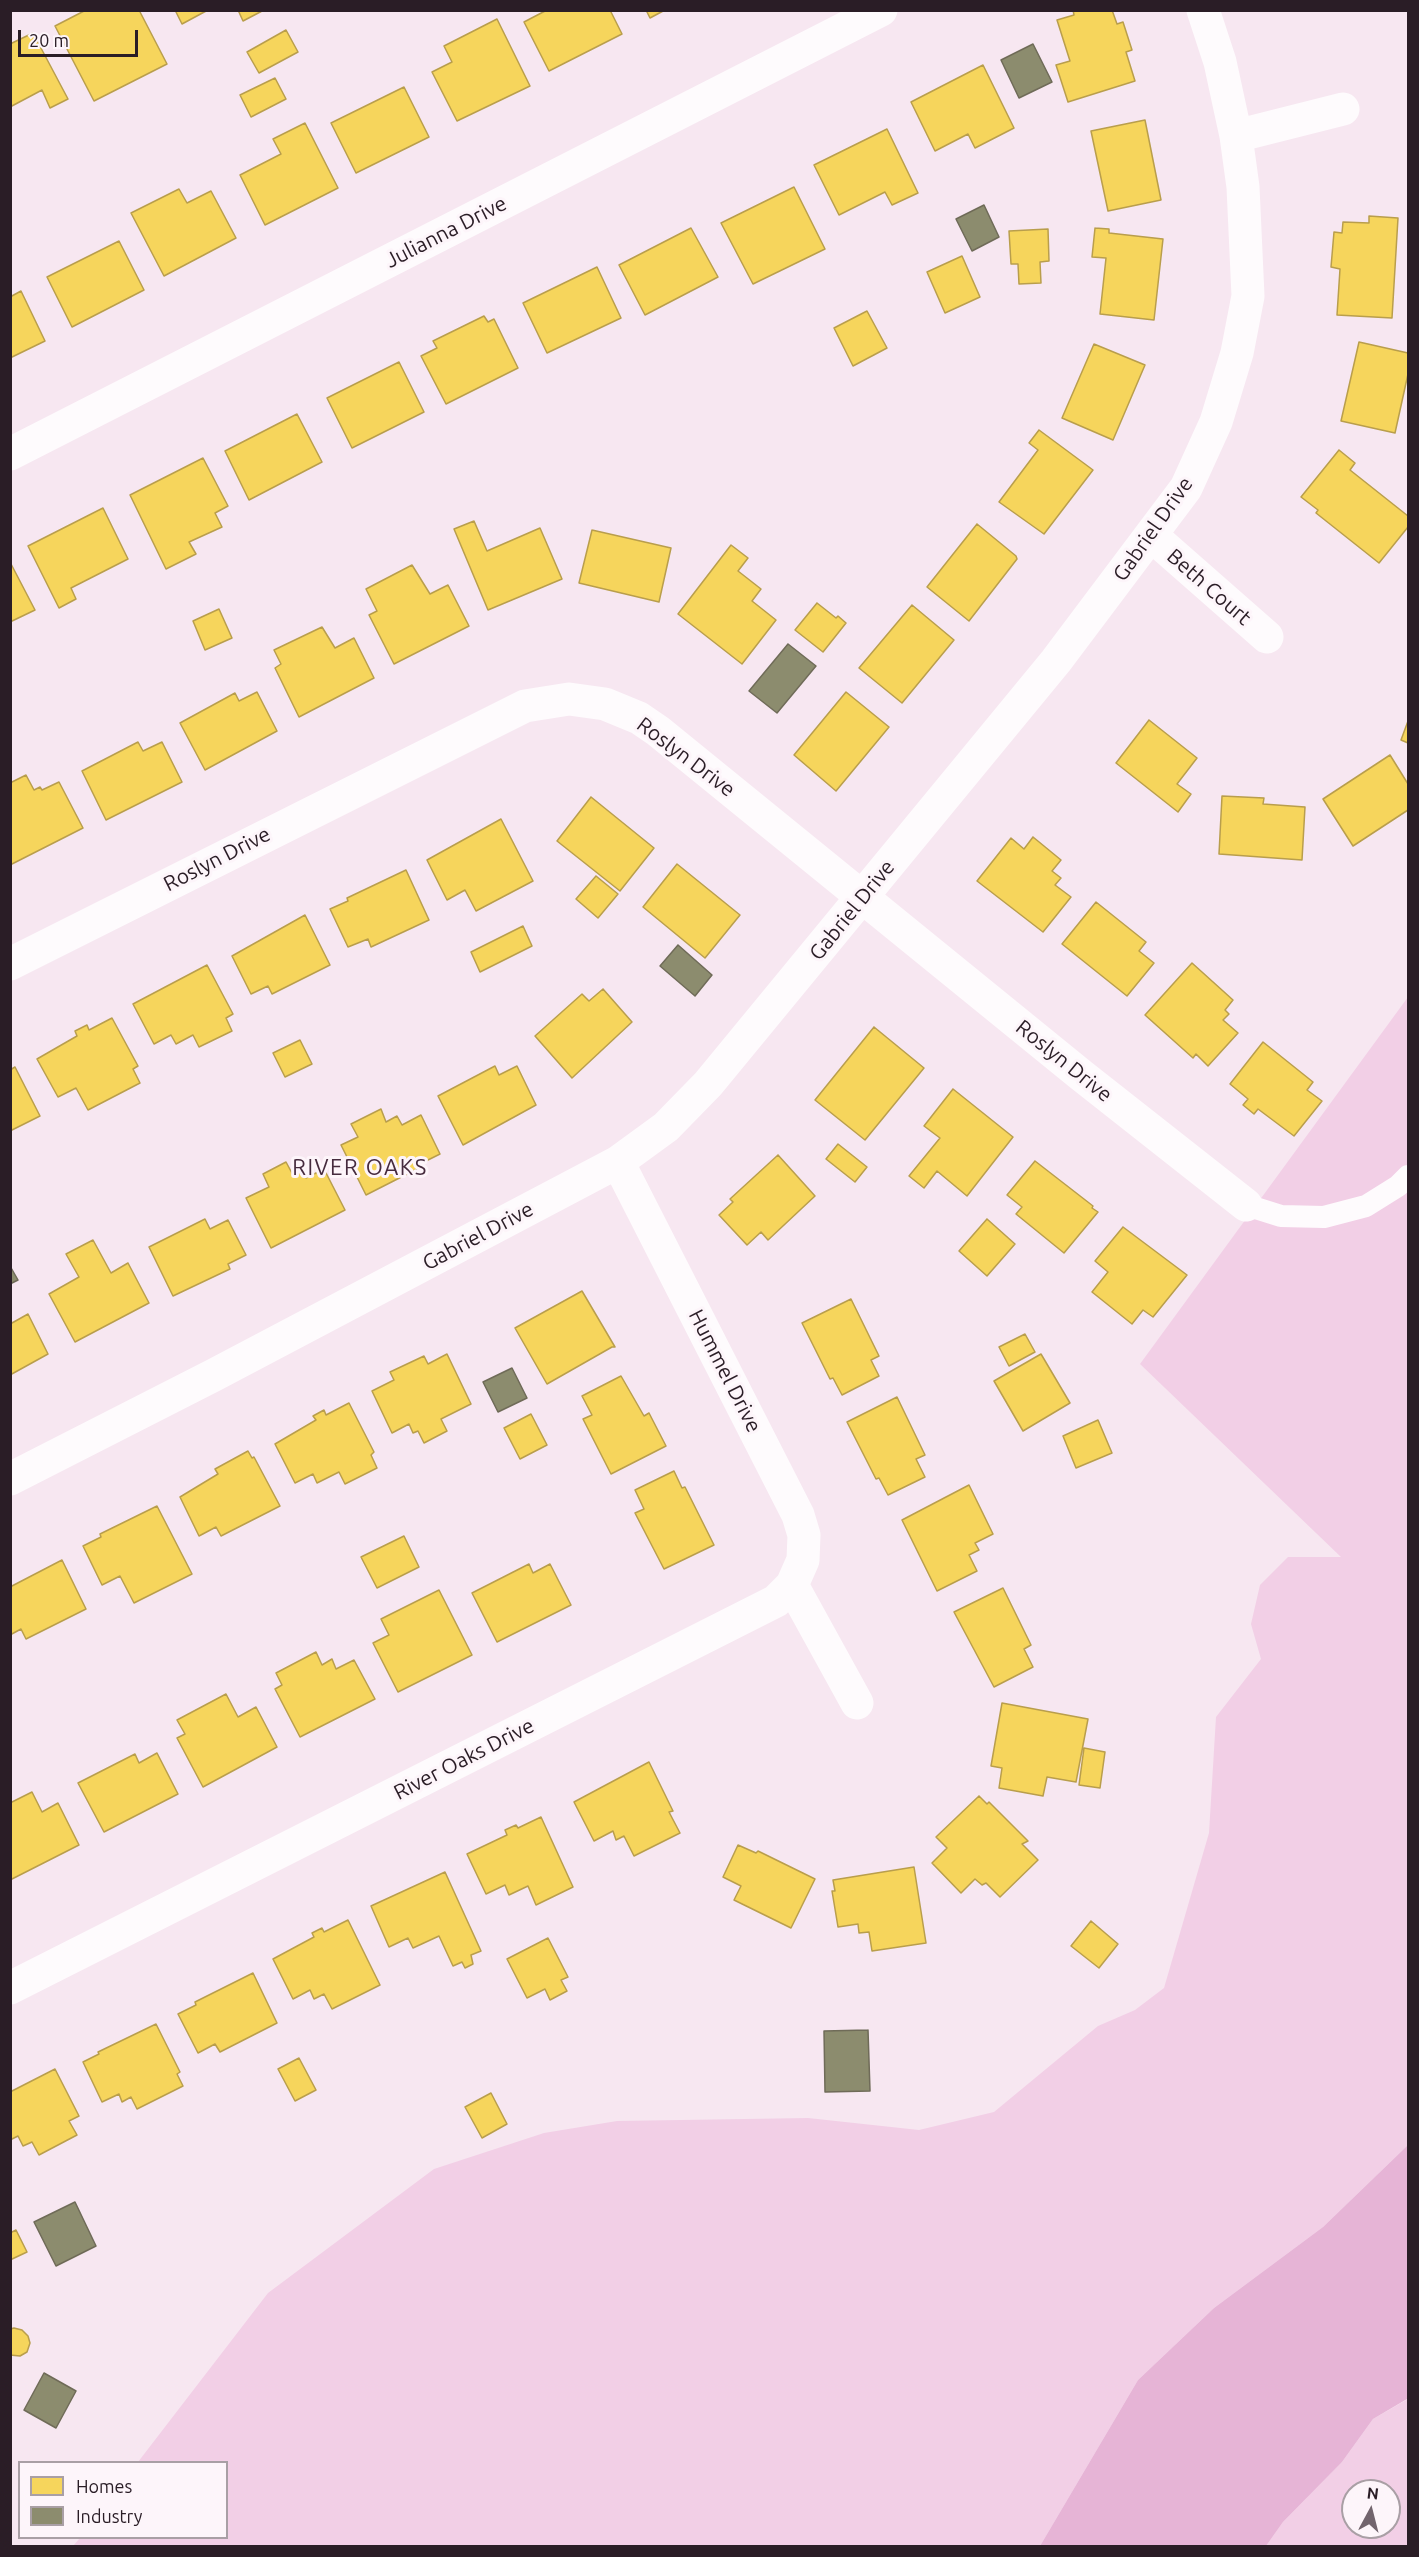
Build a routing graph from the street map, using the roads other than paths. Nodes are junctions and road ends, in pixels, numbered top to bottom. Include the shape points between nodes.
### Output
1 (881, 10) edge
2 (1203, 10) edge
3 (1343, 110) dead end
4 (1236, 136) junction
5 (10, 454) edge
6 (1152, 536) junction
7 (1267, 637) dead end
8 (862, 898) junction
9 (10, 964) edge
10 (618, 1162) junction
11 (1408, 1176) edge
12 (1246, 1205) joint
13 (10, 1479) edge
14 (792, 1585) junction
15 (856, 1703) dead end
16 (10, 1988) edge

1 - 5 street, Julianna Drive
2 - 4 street, Gabriel Drive via 1220,62
3 - 4 street
4 - 6 street, Gabriel Drive via 1243,187 1248,296 1237,353 1216,422 1186,488
6 - 7 street, Beth Court
6 - 8 street, Gabriel Drive via 1056,661
8 - 9 street, Roslyn Drive via 657,730 605,704 569,699 525,706
8 - 10 street, Gabriel Drive via 708,1084 666,1127
8 - 12 street, Roslyn Drive
10 - 13 street, Gabriel Drive
10 - 14 street, Hummel Drive via 798,1515 804,1535 803,1560
11 - 12 lane via 1366,1206 1324,1217 1281,1216
14 - 15 street
14 - 16 street, River Oaks Drive via 776,1601

